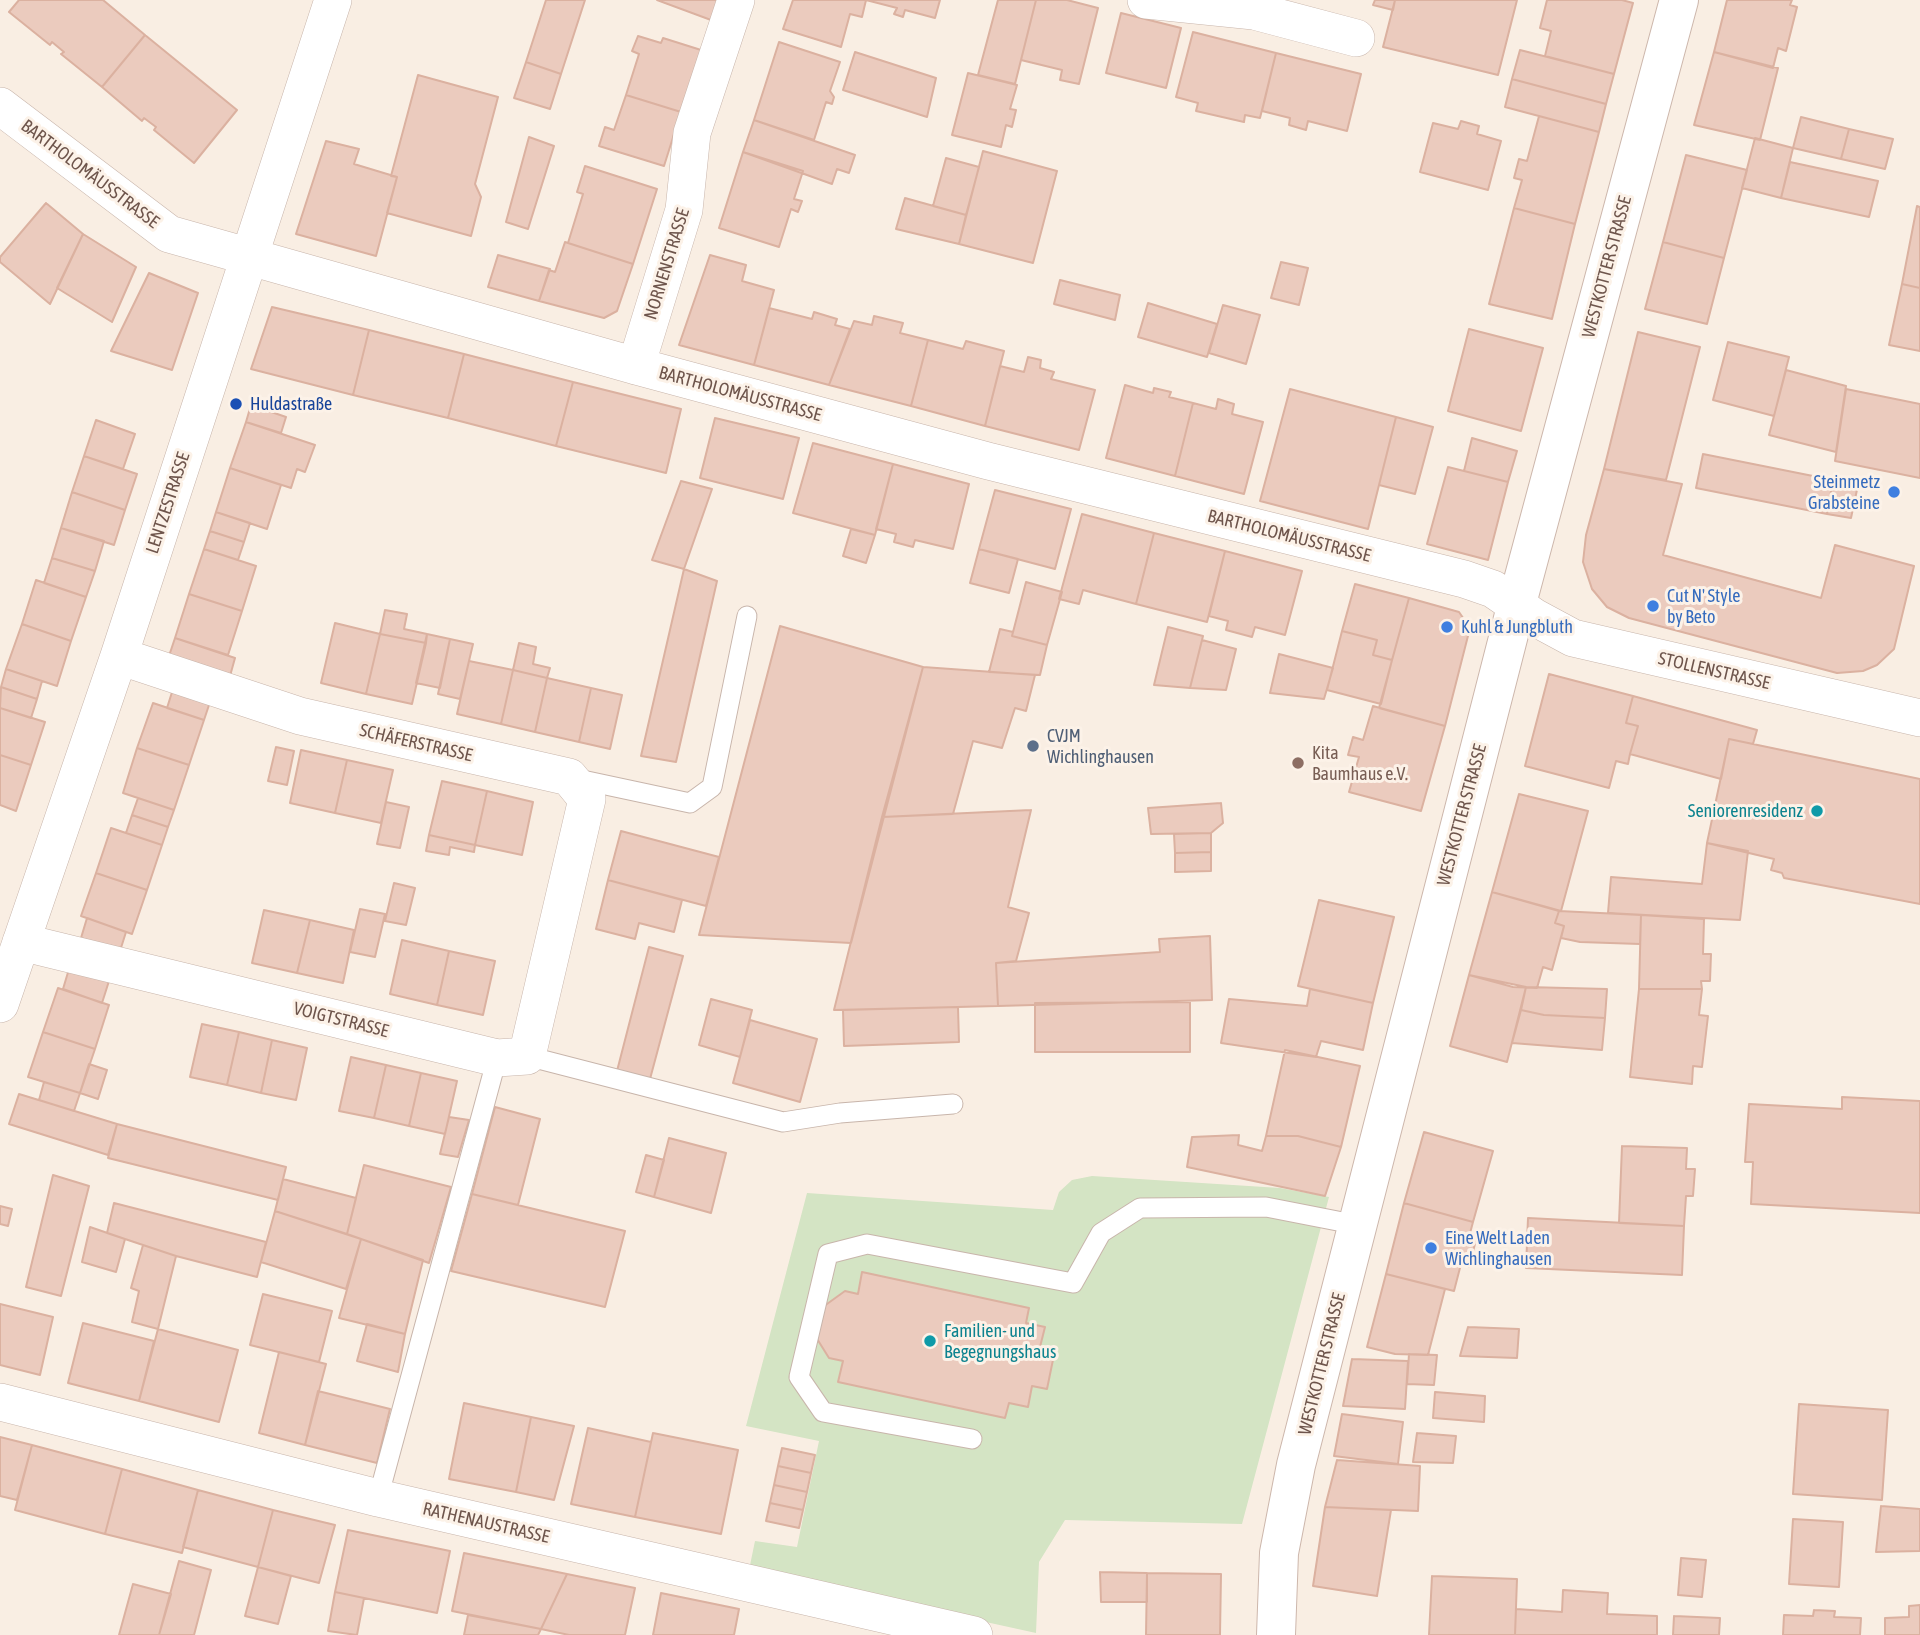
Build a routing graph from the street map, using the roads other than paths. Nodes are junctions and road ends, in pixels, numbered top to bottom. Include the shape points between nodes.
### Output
1 (333, 0) edge
2 (736, 0) edge
3 (1146, 0) edge
4 (1679, 0) edge
5 (1255, 6) edge
6 (1356, 38) dead end
7 (0, 106) edge
8 (248, 258) junction
9 (636, 366) junction
10 (1517, 603) junction
11 (747, 616) dead end
12 (118, 656) junction
13 (1919, 712) edge
14 (569, 777) junction
15 (21, 942) junction
16 (0, 1004) edge
17 (512, 1057) junction
18 (953, 1104) dead end
19 (1358, 1225) junction
20 (0, 1402) edge
21 (972, 1440) dead end
22 (378, 1498) junction
23 (974, 1635) edge
24 (1276, 1635) edge

1 - 8 street, LENTZESTRASSE
2 - 9 street, NORNENSTRASSE via 692,133 684,210
3 - 5 street
4 - 10 main road, WESTKOTTER STRASSE
5 - 6 street
7 - 8 street, BARTHOLOMÄUSSTRASSE via 169,234
8 - 9 street, BARTHOLOMÄUSSTRASSE
8 - 12 street, LENTZESTRASSE
9 - 10 street, BARTHOLOMÄUSSTRASSE via 988,461 1464,579
10 - 13 street, STOLLENSTRASSE via 1573,638
10 - 19 main road, WESTKOTTER STRASSE
11 - 14 lane via 712,787 690,803
12 - 14 street, SCHÄFERSTRASSE via 300,716
12 - 15 street, LENTZESTRASSE
14 - 17 street via 587,799 560,921
15 - 16 street, LENTZESTRASSE
15 - 17 street, VOIGTSTRASSE
17 - 18 lane via 783,1122
17 - 22 lane
19 - 21 lane via 1266,1207 1140,1208 1101,1233 1073,1283 867,1244 828,1254 799,1377 823,1412
19 - 24 main road, WESTKOTTER STRASSE via 1286,1511 1279,1553
20 - 22 street, RATHENAUSTRASSE
22 - 23 street, RATHENAUSTRASSE

